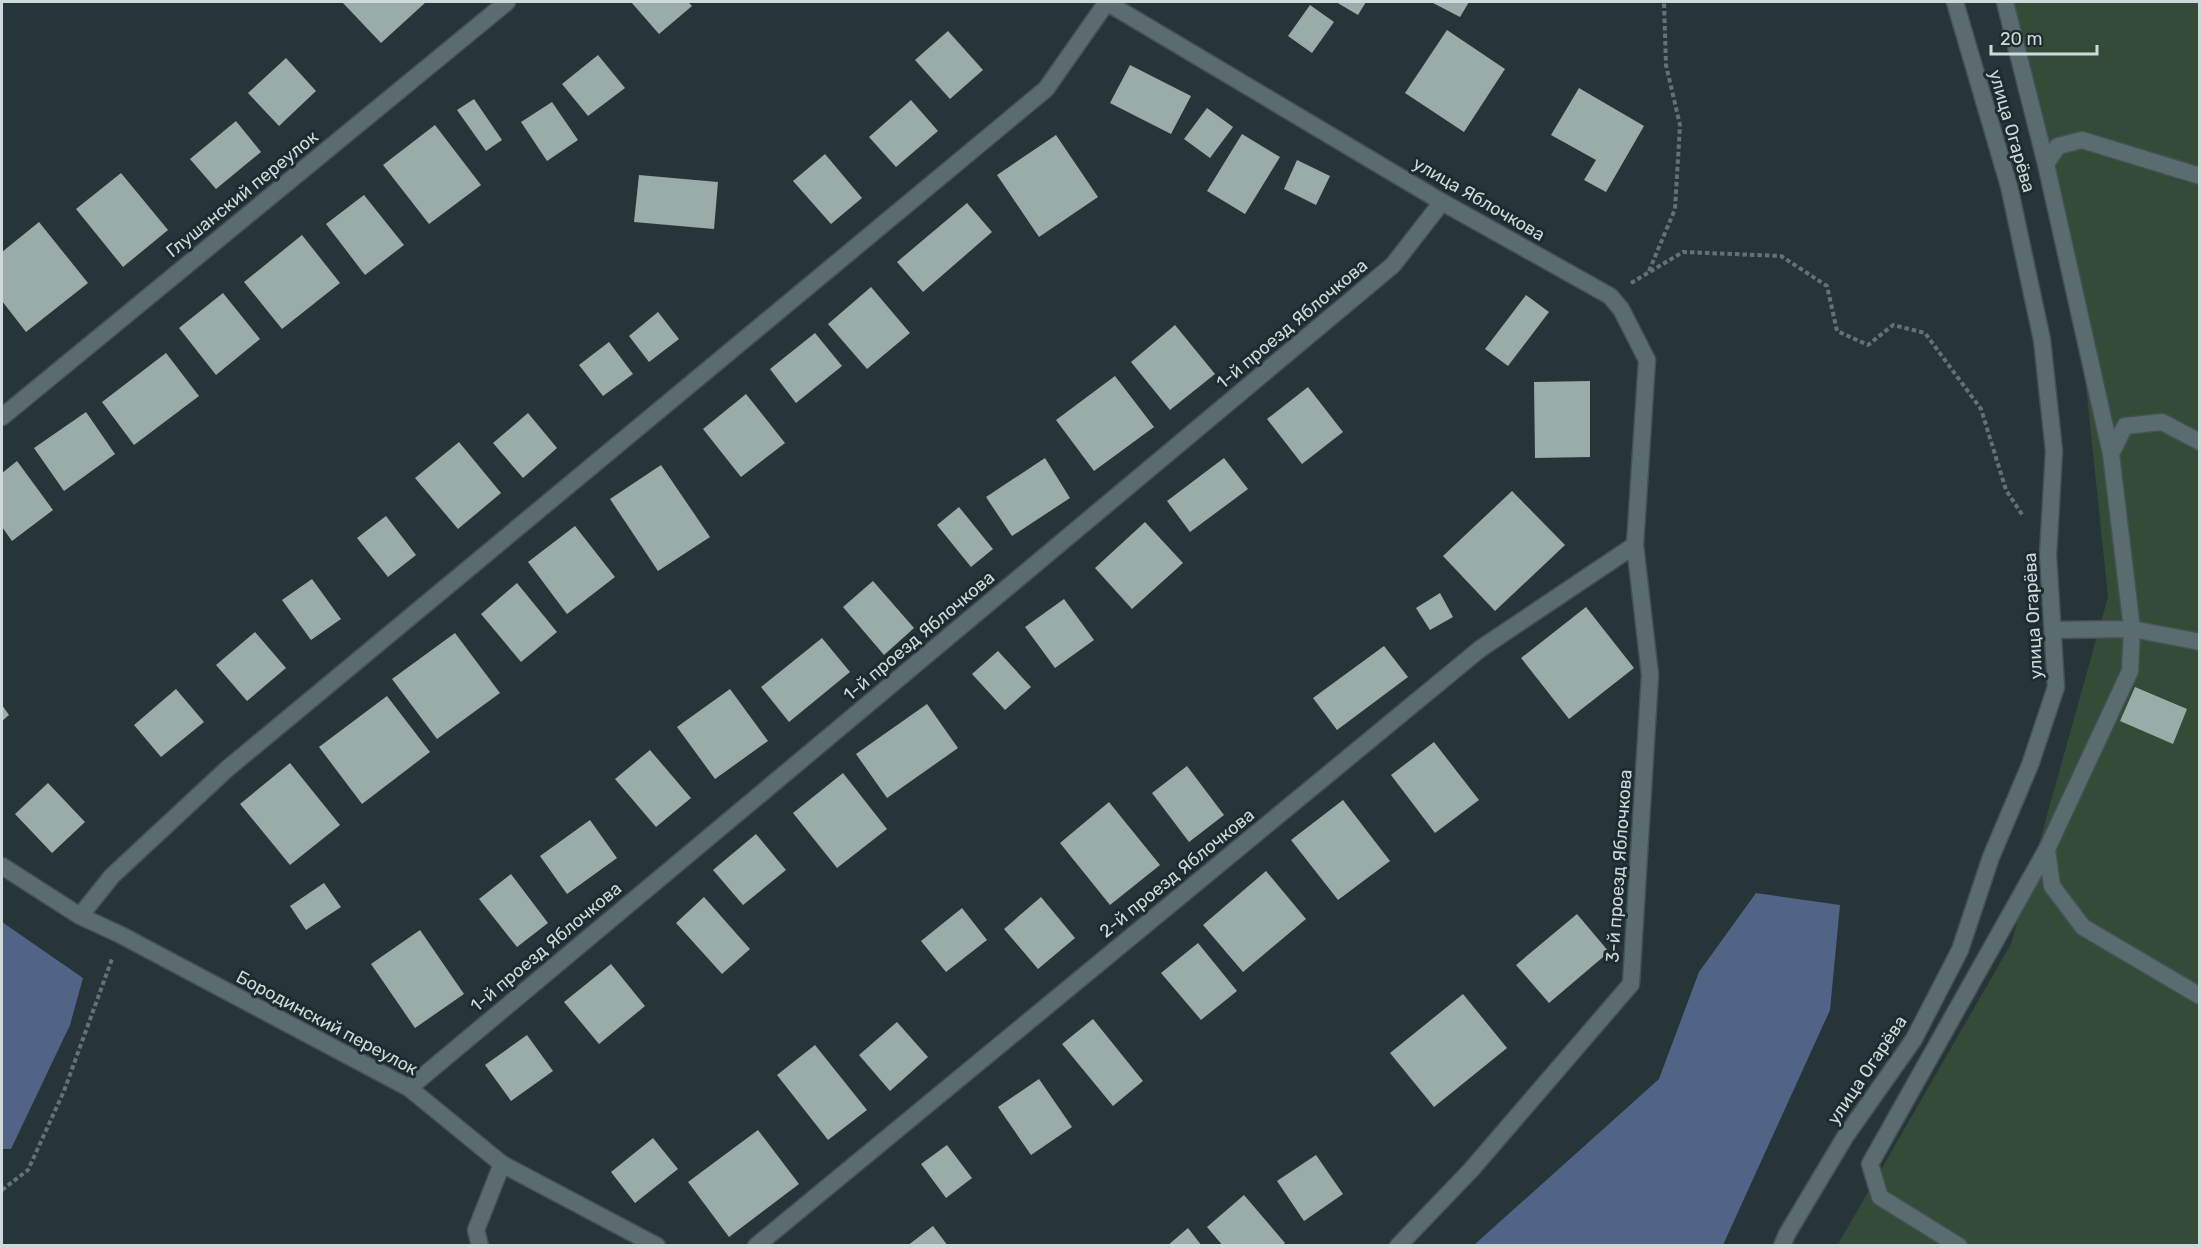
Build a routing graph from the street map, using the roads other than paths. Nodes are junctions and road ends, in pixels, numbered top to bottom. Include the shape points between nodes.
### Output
1 (507, 2) edge
2 (1107, 2) edge
3 (1955, 2) edge
4 (2005, 2) edge
5 (2046, 164) junction
6 (2199, 176) edge
7 (1442, 202) junction
8 (2, 417) edge
9 (2199, 442) edge
10 (2111, 454) junction
11 (1635, 545) junction
12 (2132, 629) junction
13 (2053, 630) junction
14 (2199, 642) edge
15 (2047, 849) junction
16 (2, 866) edge
17 (80, 916) junction
18 (2199, 996) edge
19 (409, 1088) junction
20 (502, 1164) junction
21 (480, 1245) edge
22 (657, 1245) edge
23 (756, 1245) edge
24 (1398, 1245) edge
25 (1782, 1245) edge
26 (1959, 1245) edge

1 - 8 street, Глушанский переулок
2 - 7 street, улица Яблочкова
2 - 17 street via 1046,89 227,769 112,876
3 - 13 street, улица Огарёва via 2009,186 2042,340 2054,451 2048,555
4 - 5 street
5 - 6 street via 2058,146 2082,140
5 - 10 street
7 - 11 street, улица Яблочкова via 1610,296 1621,309 1647,360
7 - 19 street, 1-й проезд Яблочкова via 1393,265
9 - 10 street via 2162,422 2125,426
10 - 12 street
11 - 23 street, 2-й проезд Яблочкова via 1480,649
11 - 24 street, 3-й проезд Яблочкова via 1650,675 1630,984 1471,1170
12 - 13 street
12 - 14 street
12 - 15 street via 2130,670
13 - 25 street, улица Огарёва via 2056,687 1960,950 1914,1040 1845,1137
15 - 18 street via 2052,886 2083,927
15 - 26 street via 1870,1164 1880,1197
16 - 17 street, Бородинский переулок
17 - 19 street, Бородинский переулок
19 - 20 street, Бородинский переулок
20 - 21 street via 476,1230
20 - 22 street, Бородинский переулок

